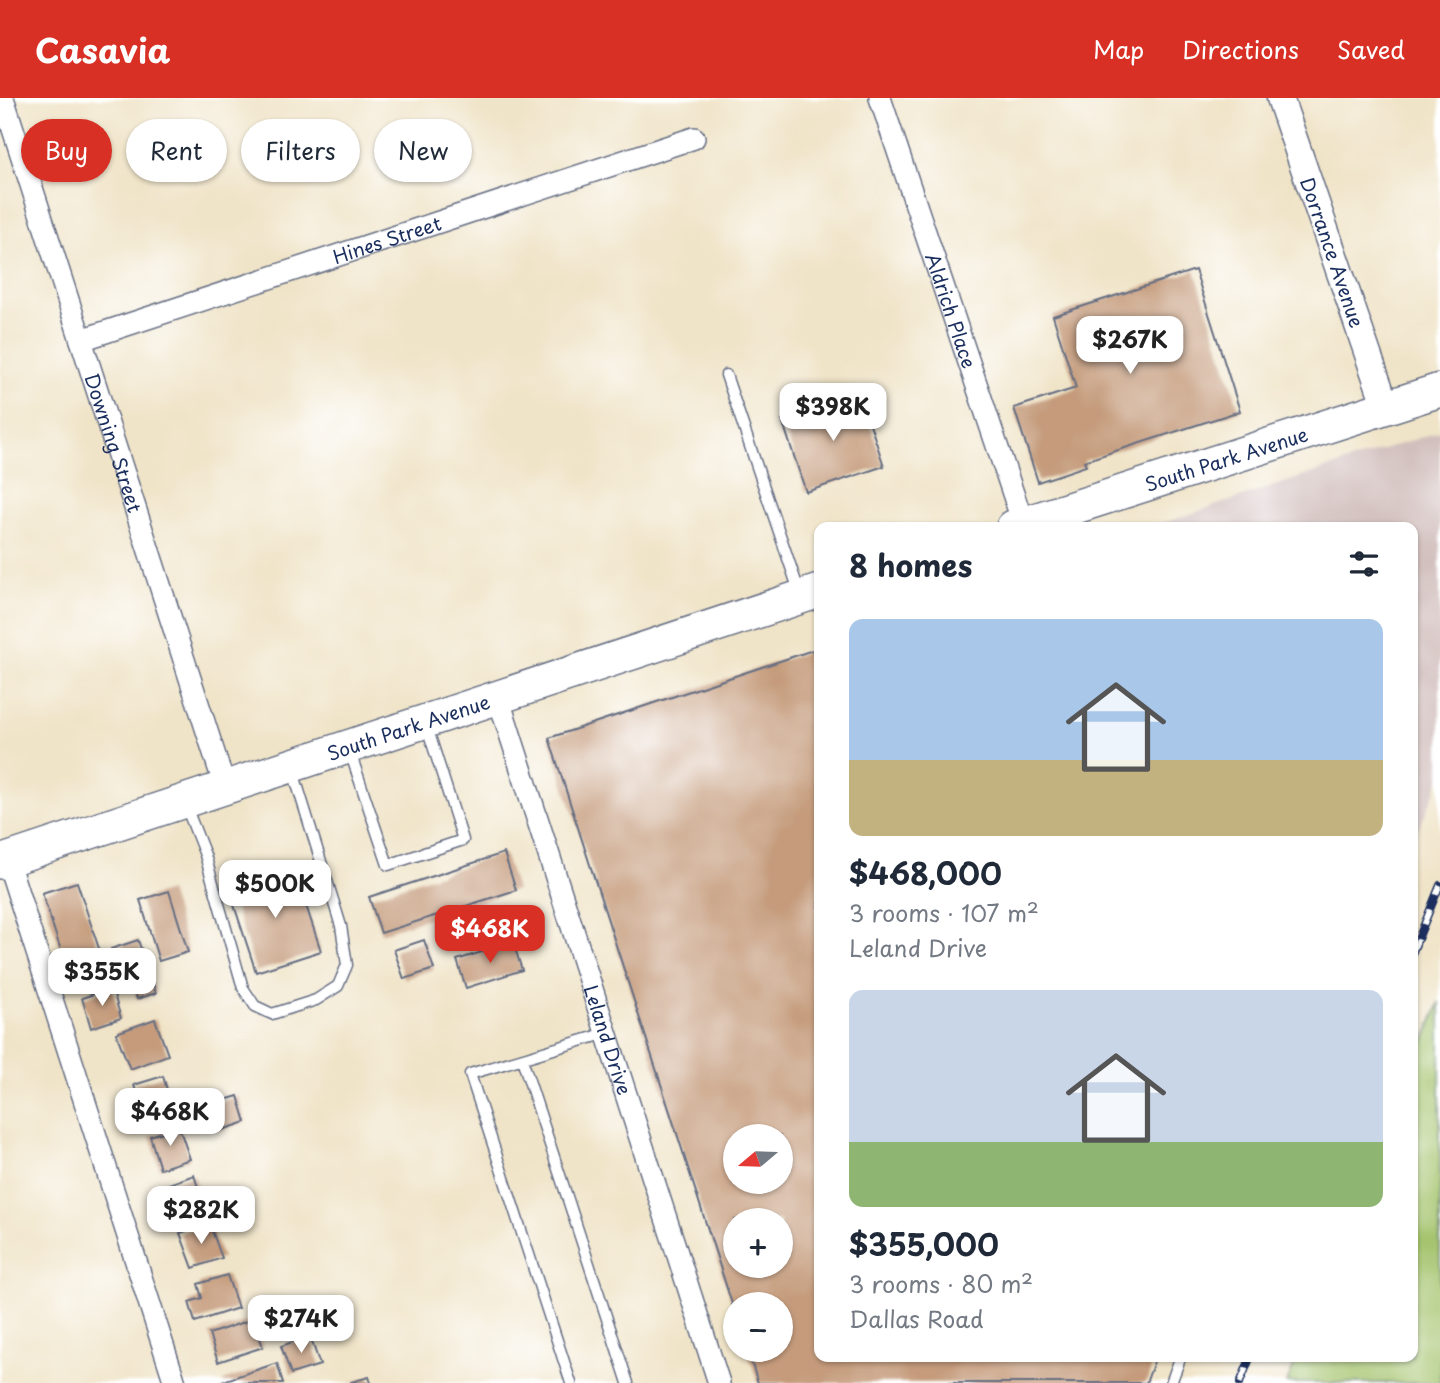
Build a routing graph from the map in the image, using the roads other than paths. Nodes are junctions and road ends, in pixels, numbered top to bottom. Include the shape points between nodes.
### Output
1 (3, 98) edge
2 (880, 98) edge
3 (1280, 98) edge
4 (694, 138) dead end
5 (81, 340) junction
6 (726, 375) dead end
7 (1440, 390) edge
8 (1385, 407) junction
9 (1017, 522) edge
10 (1027, 522) edge
11 (810, 594) edge
12 (498, 697) junction
13 (425, 721) junction
14 (348, 747) junction
15 (291, 765) junction
16 (225, 787) junction
17 (184, 801) junction
18 (4, 861) edge
19 (607, 1033) junction
20 (522, 1059) junction
21 (1179, 1362) edge
22 (175, 1383) edge
23 (571, 1383) edge
24 (628, 1383) edge
25 (719, 1383) edge
26 (1171, 1383) edge

1 - 5 street, Downing Street
2 - 9 street, Aldrich Place
3 - 8 street, Dorrance Avenue
4 - 5 street, Hines Street
5 - 16 street, Downing Street
6 - 11 lane
7 - 8 main road, South Park Avenue
8 - 10 main road, South Park Avenue
11 - 12 main road, South Park Avenue
12 - 13 main road, South Park Avenue
12 - 19 street, Leland Drive
13 - 14 main road, South Park Avenue
13 - 14 lane via 463,839 388,865
14 - 15 main road, South Park Avenue
15 - 16 main road, South Park Avenue
15 - 17 lane via 341,926 347,965 338,986 316,1000 272,1014 255,1006 243,988 205,855
16 - 17 main road, South Park Avenue
17 - 18 main road, South Park Avenue
18 - 22 street
19 - 20 lane
19 - 25 street, Leland Drive
20 - 23 lane via 470,1074
20 - 24 lane
21 - 26 lane

